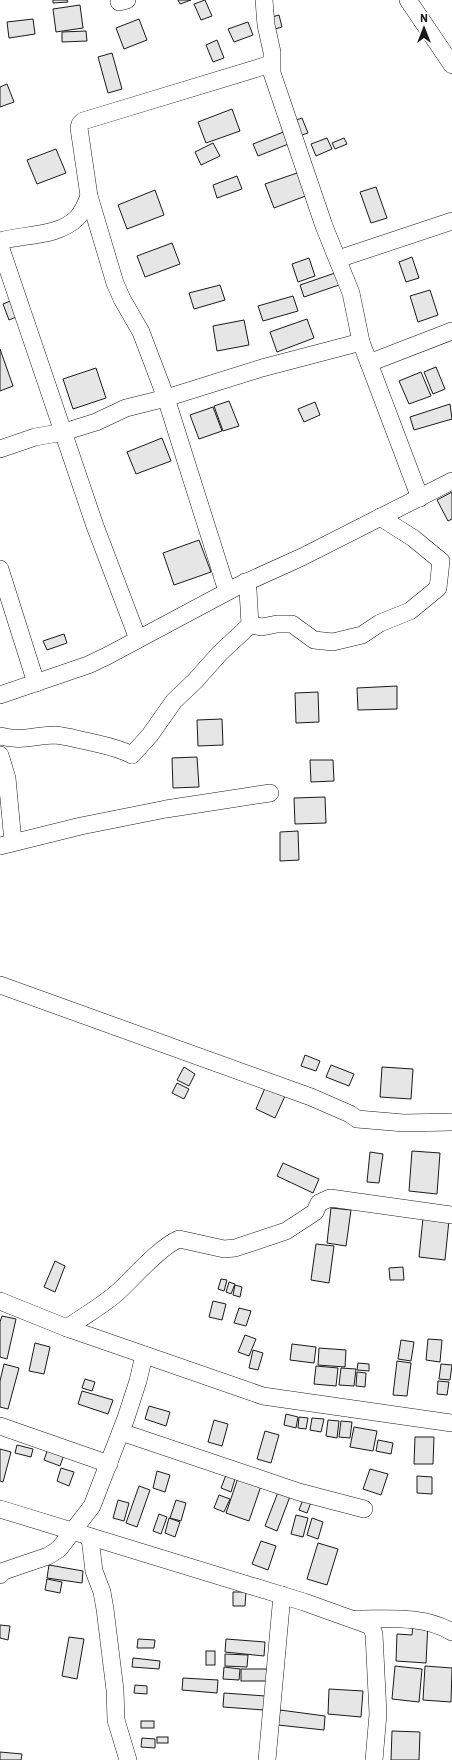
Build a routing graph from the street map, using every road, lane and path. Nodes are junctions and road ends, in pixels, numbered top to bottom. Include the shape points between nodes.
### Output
1 (264, 0) edge
2 (408, 0) edge
3 (271, 64) junction
4 (452, 65) edge
5 (89, 196) junction
6 (452, 221) edge
7 (0, 241) edge
8 (0, 246) edge
9 (338, 259) junction
10 (452, 331) edge
11 (362, 342) junction
12 (369, 363) junction
13 (166, 398) junction
14 (64, 432) junction
15 (0, 449) edge
16 (452, 481) edge
17 (420, 498) junction
18 (380, 518) junction
19 (0, 569) edge
20 (245, 582) junction
21 (227, 592) junction
22 (250, 625) junction
23 (138, 639) junction
24 (36, 683) junction
25 (0, 695) edge
26 (0, 736) edge
27 (0, 755) edge
28 (270, 793) dead end
29 (7, 844) edge
30 (0, 985) edge
31 (452, 1122) edge
32 (452, 1215) edge
33 (0, 1301) edge
34 (67, 1328) junction
35 (144, 1355) junction
36 (452, 1423) edge
37 (0, 1426) edge
38 (121, 1432) junction
39 (109, 1464) junction
40 (364, 1509) dead end
41 (0, 1510) edge
42 (73, 1533) junction
43 (90, 1538) junction
44 (0, 1575) edge
45 (282, 1596) junction
46 (354, 1619) junction
47 (452, 1632) edge
48 (128, 1760) edge
49 (268, 1760) edge
50 (374, 1760) edge

1 - 3 street via 272,52
2 - 4 street
3 - 5 street via 80,124
3 - 9 street via 324,226
5 - 7 street via 82,212 70,224 44,233
5 - 13 street via 115,283 142,332
6 - 9 street
8 - 14 street
9 - 11 street via 356,308
10 - 12 street
11 - 12 street
11 - 13 street via 262,368
12 - 17 street
13 - 14 street via 126,408 96,422
13 - 21 street
14 - 15 street via 35,437
14 - 23 street via 95,526
16 - 17 street
17 - 18 street
18 - 20 street
18 - 22 street via 413,538 441,561 438,588 427,598 410,611 380,623 362,635 333,642 314,640 292,624 262,627
19 - 24 street
20 - 21 street
20 - 22 street via 248,590
21 - 23 street
22 - 26 street via 174,701 132,756 124,750 108,745 69,737 54,735 24,739
23 - 24 street via 88,664
24 - 25 street
27 - 29 street via 8,784
28 - 29 street via 166,809
30 - 31 street via 311,1097 350,1114 357,1120 404,1123
32 - 34 street via 330,1198 319,1202 315,1212 286,1231 236,1248 224,1249 179,1239 116,1294
33 - 34 street
34 - 35 street
35 - 36 street via 269,1398
35 - 38 street via 136,1389
37 - 39 street
38 - 39 street
38 - 40 street via 293,1490
39 - 42 street via 95,1502
41 - 42 street
42 - 43 street
42 - 44 street via 59,1549 48,1556 4,1571
43 - 45 street
43 - 48 street via 94,1571 106,1609 116,1720
45 - 46 street
45 - 49 street
46 - 47 street via 428,1622
46 - 50 street via 371,1626 374,1634 378,1714

